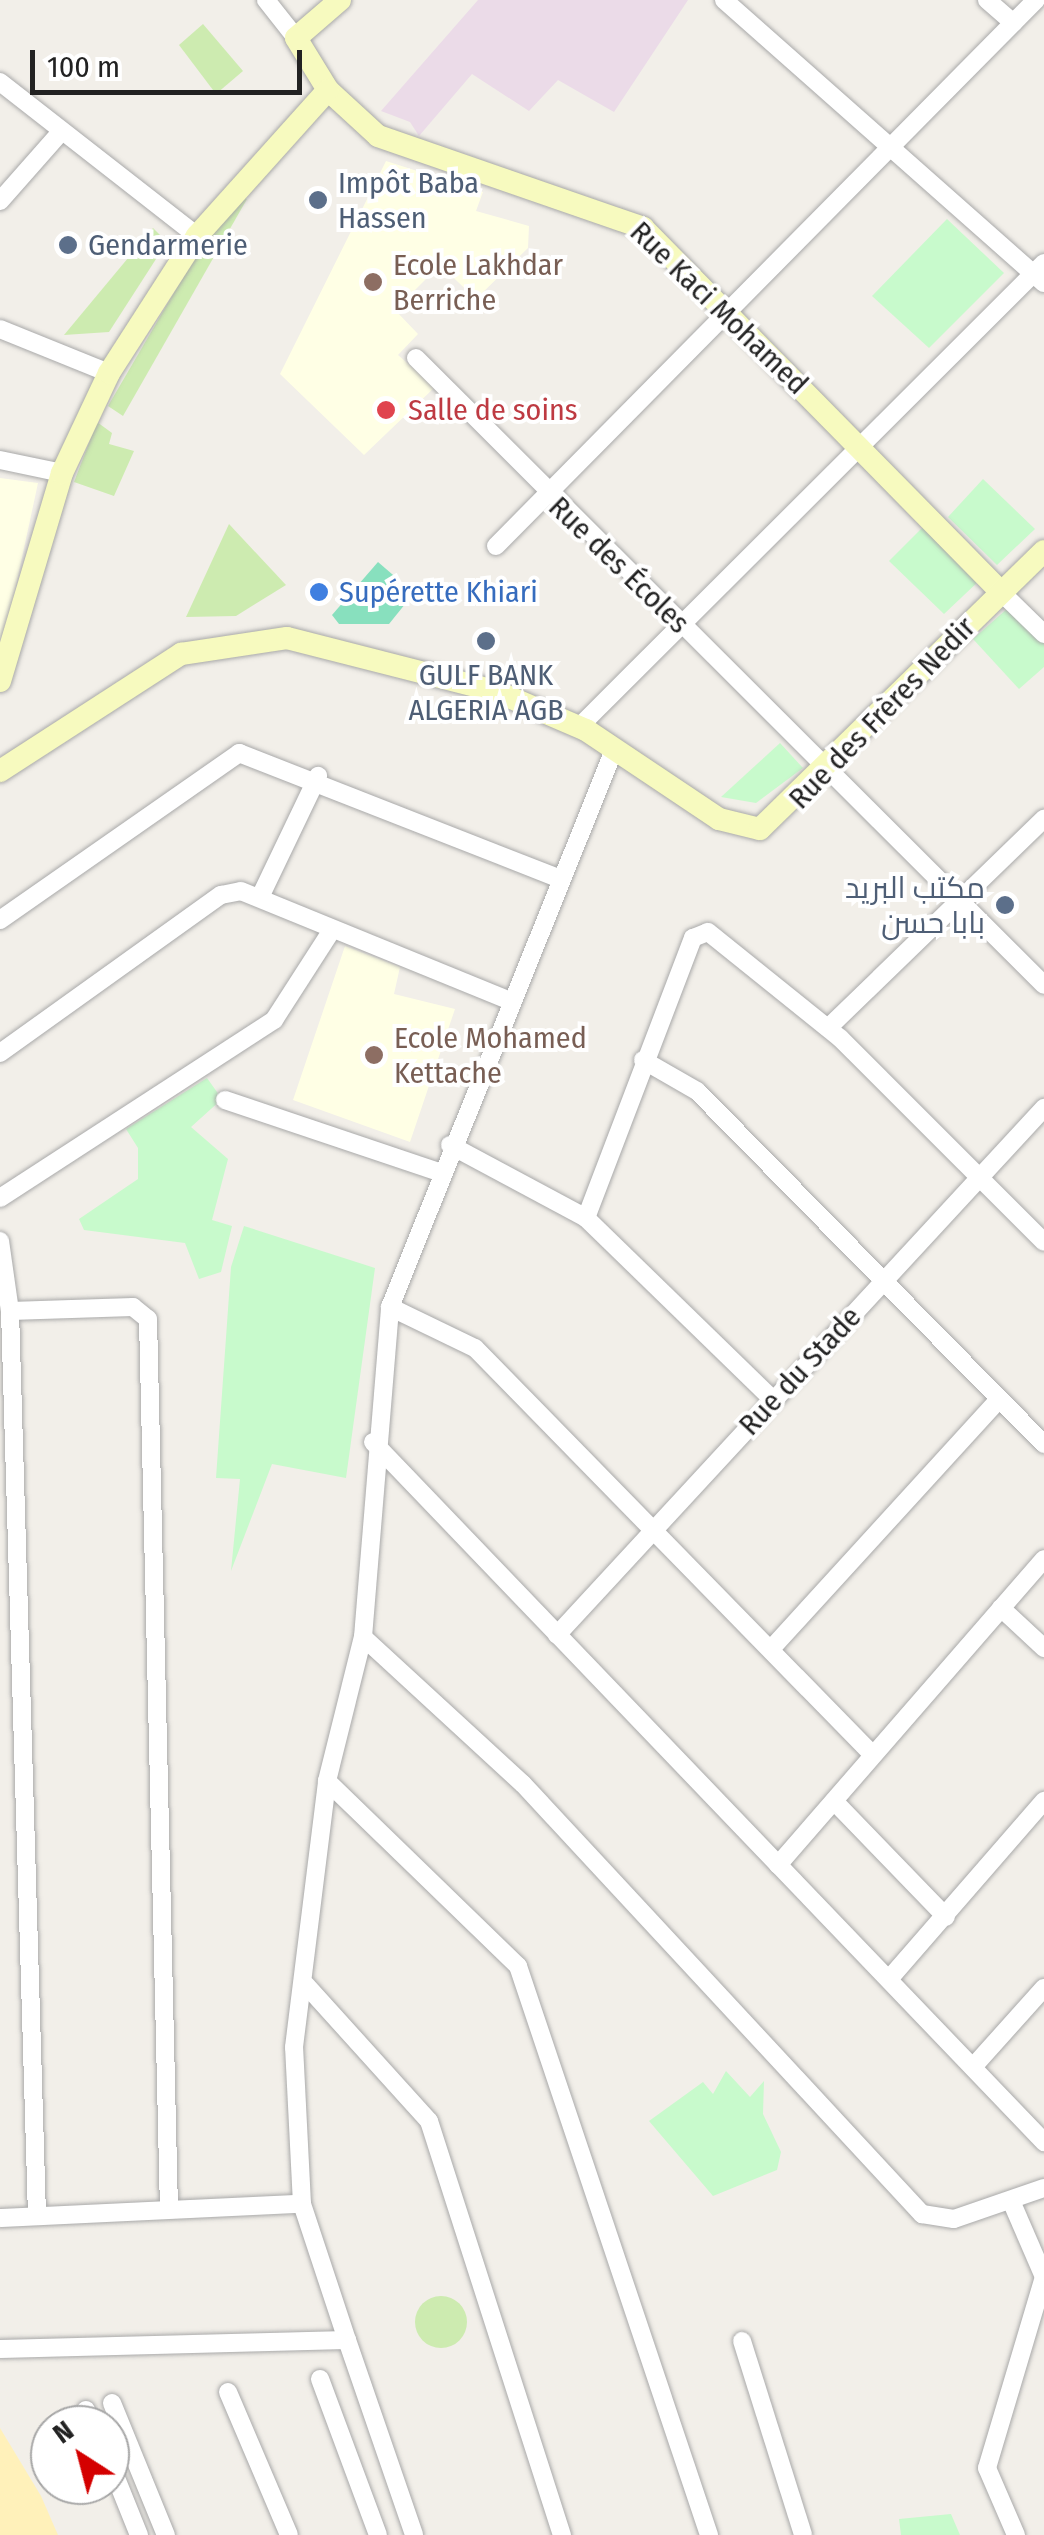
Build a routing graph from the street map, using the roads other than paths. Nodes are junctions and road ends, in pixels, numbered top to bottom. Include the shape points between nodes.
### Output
1 (266, 0) edge
2 (340, 0) edge
3 (724, 0) edge
4 (987, 0) edge
5 (1036, 0) edge
6 (1013, 23) junction
7 (296, 38) junction
8 (0, 82) edge
9 (328, 90) junction
10 (60, 133) junction
11 (886, 152) junction
12 (0, 201) edge
13 (197, 236) junction
14 (1040, 273) edge
15 (725, 308) junction
16 (0, 329) edge
17 (416, 358) dead end
18 (109, 373) junction
19 (857, 444) junction
20 (0, 460) edge
21 (62, 473) junction
22 (547, 496) junction
23 (496, 546) dead end
24 (1044, 551) edge
25 (1001, 592) junction
26 (684, 629) junction
27 (1044, 634) edge
28 (0, 681) edge
29 (579, 727) junction
30 (614, 750) junction
31 (823, 770) junction
32 (0, 771) edge
33 (318, 776) junction
34 (1044, 818) edge
35 (561, 879) junction
36 (262, 893) junction
37 (958, 901) junction
38 (0, 920) edge
39 (332, 930) junction
40 (1044, 984) edge
41 (508, 1000) junction
42 (828, 1028) junction
43 (2, 1042) edge
44 (643, 1060) junction
45 (225, 1100) dead end
46 (1044, 1108) edge
47 (450, 1145) junction
48 (439, 1172) junction
49 (978, 1176) junction
50 (0, 1198) edge
51 (586, 1218) junction
52 (0, 1241) edge
53 (1044, 1242) edge
54 (883, 1282) junction
55 (390, 1307) junction
56 (10, 1311) junction
57 (999, 1399) junction
58 (773, 1400) junction
59 (373, 1442) junction
60 (1044, 1444) edge
61 (655, 1528) junction
62 (1044, 1559) edge
63 (1001, 1608) junction
64 (558, 1636) junction
65 (364, 1637) junction
66 (1044, 1648) edge
67 (771, 1649) junction
68 (869, 1752) junction
69 (327, 1781) junction
70 (9, 1782) edge
71 (834, 1801) junction
72 (1044, 1801) edge
73 (778, 1865) junction
74 (946, 1917) junction
75 (890, 1978) junction
76 (306, 1985) junction
77 (1044, 1988) edge
78 (973, 2067) junction
79 (1044, 2142) edge
80 (1044, 2188) edge
81 (1012, 2203) junction
82 (302, 2204) junction
83 (169, 2207) junction
84 (37, 2215) junction
85 (0, 2218) edge
86 (1044, 2277) edge
87 (347, 2340) junction
88 (742, 2341) dead end
89 (0, 2349) edge
90 (320, 2379) dead end
91 (228, 2392) dead end
92 (112, 2403) dead end
93 (127, 2505) edge
94 (139, 2535) edge
95 (166, 2535) edge
96 (289, 2535) edge
97 (378, 2535) edge
98 (414, 2535) edge
99 (562, 2535) edge
100 (709, 2535) edge
101 (802, 2535) edge
102 (1016, 2535) edge

1 - 7 street
2 - 7 street
3 - 11 street
4 - 6 street
5 - 6 street
6 - 11 street
7 - 9 street, Rue Kaci Mohamed
8 - 10 street
9 - 13 street
9 - 15 street, Rue Kaci Mohamed via 397,146 626,216
10 - 12 street
10 - 13 street
11 - 14 street
11 - 15 street
13 - 18 street
14 - 19 street
15 - 19 street, Rue Kaci Mohamed
15 - 22 street
16 - 18 street
17 - 22 street, Rue des Écoles
18 - 21 street
19 - 25 street, Rue Kaci Mohamed
19 - 26 street
20 - 21 street
21 - 28 street
22 - 23 street
22 - 26 street, Rue des Écoles
24 - 25 street, Rue des Frères Nedir
25 - 27 street, Rue Kaci Mohamed
25 - 31 street, Rue des Frères Nedir
26 - 29 street
26 - 31 street, Rue des Écoles
29 - 30 street, Rue des Frères Nedir
29 - 32 street, Rue des Frères Nedir via 495,691 313,642 267,640 181,654
30 - 31 street, Rue des Frères Nedir via 742,828 772,824
30 - 35 street
31 - 37 street, Rue des Écoles
33 - 35 street
33 - 36 street
33 - 38 street via 240,753
34 - 37 street
35 - 41 street
36 - 39 street
36 - 43 street via 221,896
37 - 40 street, Rue des Écoles
37 - 42 street
39 - 41 street
39 - 50 street via 274,1020
41 - 47 street
42 - 44 street via 700,932
42 - 49 street
44 - 51 street
44 - 54 street via 697,1091
45 - 48 street
46 - 49 street, Rue du Stade
47 - 48 street
47 - 51 street
48 - 55 street
49 - 53 street
49 - 54 street, Rue du Stade
51 - 58 street
52 - 56 street
54 - 57 street
54 - 58 street, Rue du Stade
55 - 59 street
55 - 61 street via 475,1348
56 - 70 street
56 - 83 street via 133,1307 148,1319
57 - 60 street
57 - 67 street
58 - 61 street, Rue du Stade
59 - 64 street
59 - 65 street
61 - 64 street, Rue du Stade
61 - 67 street
62 - 63 street
63 - 66 street
63 - 68 street
64 - 73 street
65 - 69 street
65 - 81 street via 523,1784 922,2214 942,2222
67 - 68 street
68 - 71 street
69 - 76 street
69 - 100 street via 518,1966
70 - 84 street
71 - 73 street
71 - 74 street
72 - 74 street
73 - 75 street
74 - 75 street
75 - 78 street
76 - 82 street via 294,2048
76 - 99 street via 428,2120
77 - 78 street
78 - 79 street
80 - 81 street
81 - 86 street
82 - 83 street
82 - 87 street
83 - 84 street
84 - 85 street
86 - 102 street via 986,2468
87 - 89 street
87 - 98 street
88 - 101 street
90 - 97 street
91 - 96 street
92 - 95 street
93 - 94 street

